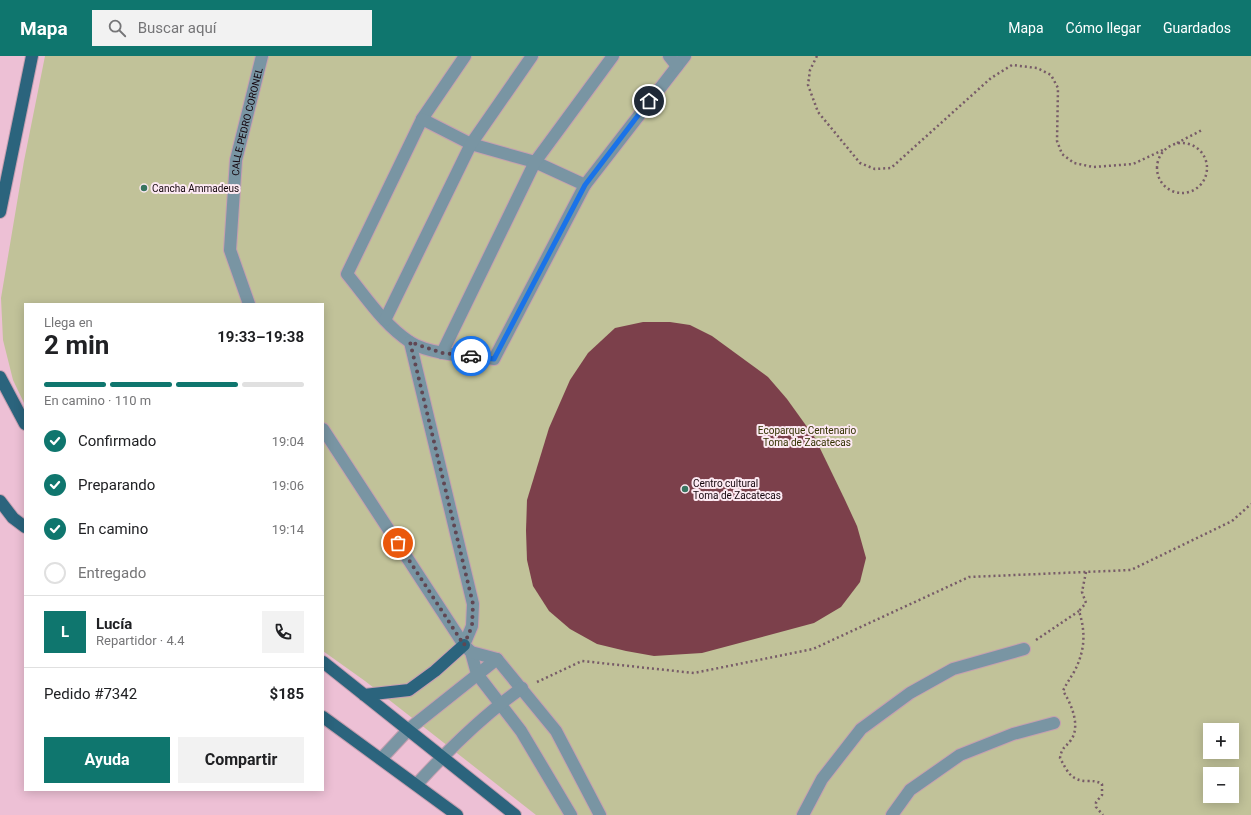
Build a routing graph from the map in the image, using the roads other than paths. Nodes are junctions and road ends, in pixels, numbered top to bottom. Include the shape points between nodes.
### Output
1 (32, 56) edge
2 (262, 56) edge
3 (465, 56) edge
4 (532, 56) edge
5 (613, 56) edge
6 (669, 56) edge
7 (685, 56) edge
8 (676, 66) junction
9 (422, 119) junction
10 (471, 144) junction
11 (535, 162) junction
12 (585, 185) junction
13 (0, 212) edge
14 (249, 303) edge
15 (384, 320) junction
16 (410, 342) junction
17 (442, 353) junction
18 (0, 377) edge
19 (24, 422) edge
20 (324, 431) edge
21 (0, 501) edge
22 (24, 526) edge
23 (467, 648) junction
24 (1024, 649) road end
25 (497, 659) junction
26 (324, 663) edge
27 (477, 674) junction
28 (522, 688) junction
29 (364, 695) junction
30 (500, 703) junction
31 (324, 718) edge
32 (1054, 723) dead end
33 (408, 729) junction
34 (443, 756) junction
35 (382, 759) junction
36 (417, 784) junction
37 (457, 815) edge
38 (515, 815) edge
39 (571, 815) edge
40 (600, 815) edge
41 (803, 815) edge
42 (892, 815) edge

1 - 13 main road
2 - 14 street, CALLE PEDRO CORONEL via 236,160 230,250
3 - 9 street
4 - 10 street
5 - 11 street
6 - 8 street
7 - 8 street
8 - 12 street
9 - 10 street
9 - 15 street via 347,274
10 - 11 street
10 - 15 street
11 - 12 street
11 - 17 street
12 - 17 street via 494,359
15 - 16 street
16 - 17 street
16 - 23 street via 473,604
18 - 19 main road
20 - 23 street
21 - 22 main road via 13,518
23 - 25 street
23 - 27 street
23 - 29 main road via 409,690
24 - 41 street via 953,669 910,693 861,729 822,779
25 - 27 street
25 - 28 street
26 - 29 main road
27 - 30 street
27 - 33 street
28 - 30 street
28 - 40 street via 556,731
29 - 33 main road
30 - 34 street
30 - 39 street via 521,731
31 - 35 main road
32 - 42 street via 1013,734 960,755 910,790
33 - 34 main road
33 - 35 street
34 - 36 street
34 - 38 main road
35 - 36 main road
36 - 37 main road

